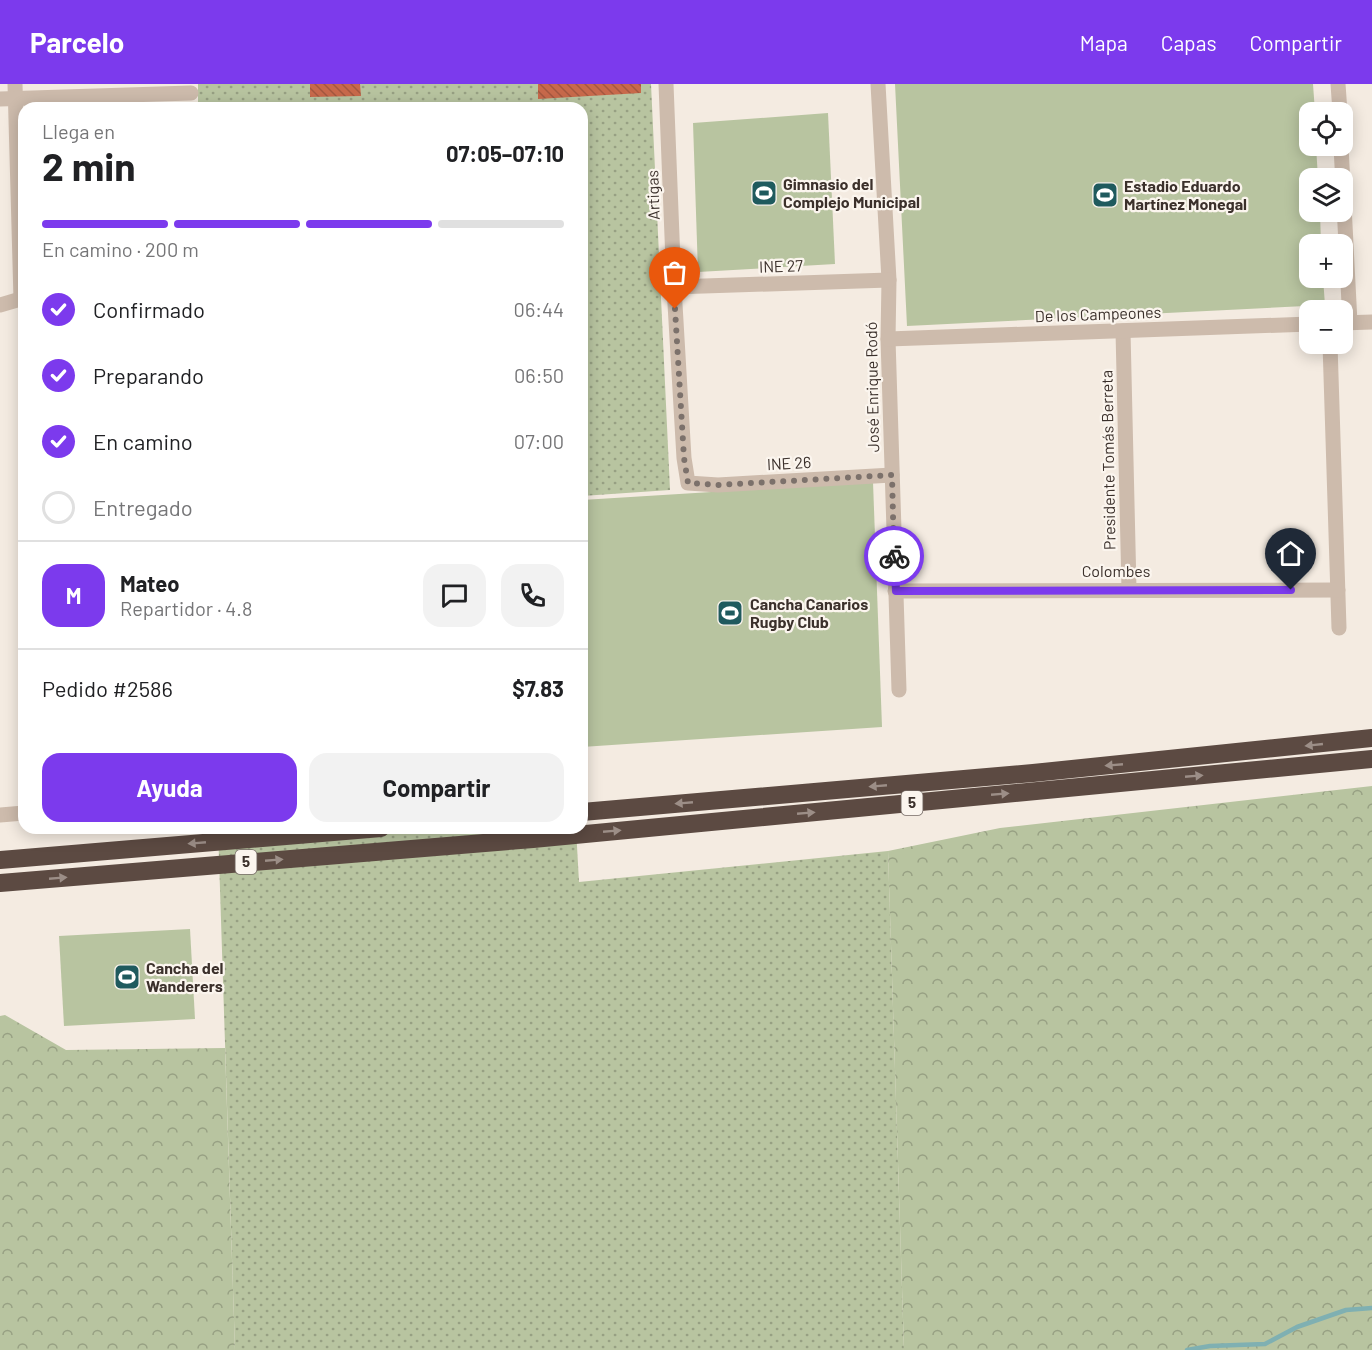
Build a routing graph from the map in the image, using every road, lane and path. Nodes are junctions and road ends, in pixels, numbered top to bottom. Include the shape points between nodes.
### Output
1 (666, 84) edge
2 (878, 84) edge
3 (1338, 84) edge
4 (10, 94) edge
5 (191, 95) edge
6 (1339, 102) edge
7 (1341, 156) edge
8 (18, 220) edge
9 (889, 280) junction
10 (674, 287) junction
11 (18, 300) edge
12 (1345, 300) edge
13 (0, 305) edge
14 (1372, 322) edge
15 (1353, 323) edge
16 (1299, 324) edge
17 (1123, 331) junction
18 (888, 339) junction
19 (1330, 354) edge
20 (892, 475) junction
21 (688, 483) joint
22 (1129, 589) junction
23 (1338, 590) junction
24 (896, 591) junction
25 (1339, 628) dead end
26 (899, 690) dead end
27 (1372, 738) edge
28 (1372, 759) edge
29 (588, 811) edge
30 (18, 814) edge
31 (0, 815) edge
32 (310, 834) edge
33 (584, 834) edge
34 (588, 834) edge
35 (0, 860) edge
36 (0, 883) edge

1 - 10 street, Artigas
2 - 9 street, José Enrique Rodó
3 - 6 street
4 - 5 street
4 - 8 street
7 - 12 street
9 - 10 street, INE 27
9 - 18 street, José Enrique Rodó
10 - 21 street, Artigas
11 - 13 street
14 - 15 street
16 - 17 street, De los Campeones
17 - 18 street, De los Campeones
17 - 22 street, Presidente Tomás Berreta
18 - 20 street, José Enrique Rodó
19 - 23 street
20 - 21 street, INE 26 via 718,485
20 - 24 street, José Enrique Rodó
22 - 23 street, Colombes
22 - 24 street, Colombes
23 - 25 street
24 - 26 street, José Enrique Rodó
27 -> 29 highway, 5 via 1044,772
34 -> 28 highway, 5
30 - 31 street
32 -> 35 highway, 5
36 -> 33 highway, 5

